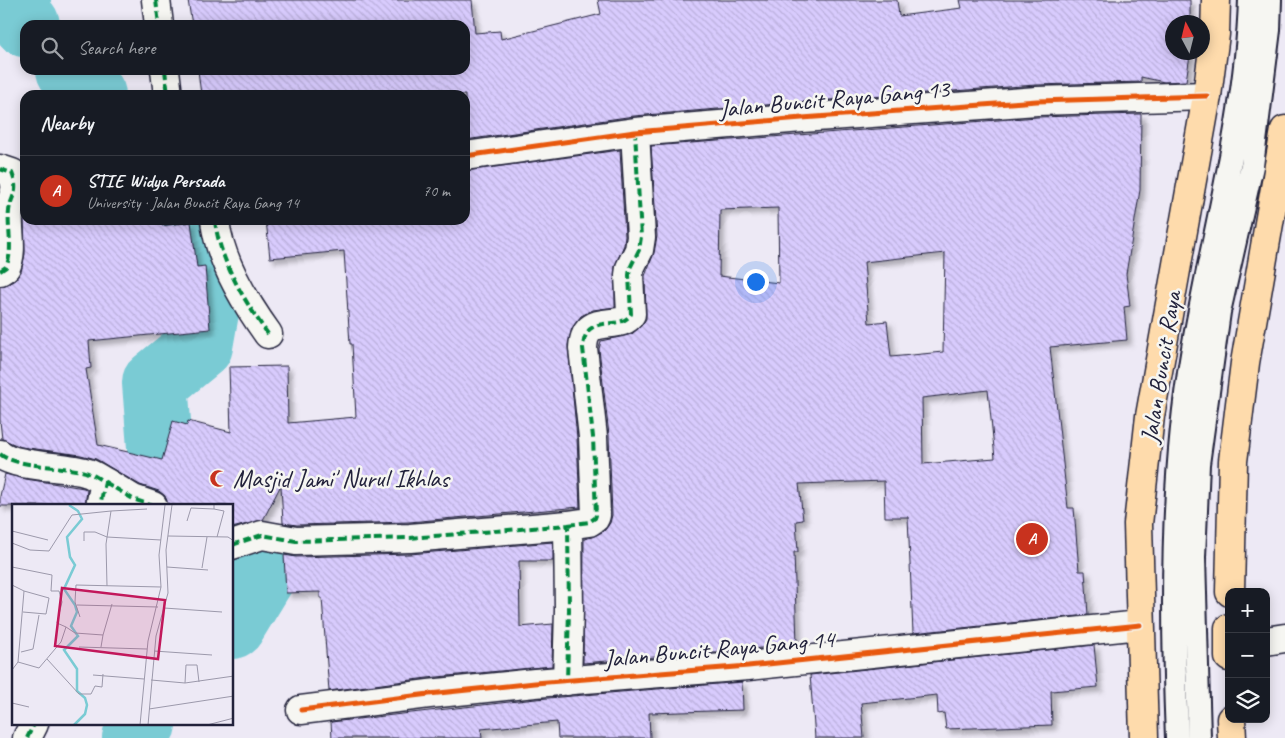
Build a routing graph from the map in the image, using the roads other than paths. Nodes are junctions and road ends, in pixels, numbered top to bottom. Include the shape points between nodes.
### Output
1 (156, 0) edge
2 (1216, 0) edge
3 (1250, 0) edge
4 (1270, 0) edge
5 (158, 20) edge
6 (166, 75) edge
7 (167, 90) edge
8 (1207, 96) junction
9 (1285, 130) edge
10 (635, 132) junction
11 (470, 155) edge
12 (0, 169) edge
13 (1279, 206) edge
14 (216, 225) edge
15 (0, 271) edge
16 (268, 334) dead end
17 (0, 454) edge
18 (103, 494) edge
19 (147, 504) edge
20 (568, 525) junction
21 (234, 545) edge
22 (1230, 588) edge
23 (1140, 626) junction
24 (1285, 638) edge
25 (1270, 640) edge
26 (567, 681) junction
27 (301, 710) dead end
28 (1231, 723) edge
29 (33, 726) edge
30 (27, 738) edge
31 (1144, 738) edge
32 (1177, 738) edge
33 (1199, 738) edge
34 (1232, 738) edge

1 - 5 street
2 - 8 main road, Jalan Buncit Raya
3 - 32 lane via 1242,95 1192,354 1182,429 1175,541
4 - 33 lane via 1252,166 1219,312 1198,464 1194,558
6 - 7 street
8 - 10 street, Jalan Buncit Raya Gang 13 via 1027,102
8 - 23 main road, Jalan Buncit Raya via 1150,416 1138,524
9 - 13 main road
10 - 11 street, Jalan Buncit Raya Gang 13
10 - 20 street via 641,237 629,275 631,314 624,320 593,327 583,338 593,437 596,515 589,522
12 - 15 street via 12,173 16,192 9,211 10,253 6,267
13 - 22 main road via 1245,364 1233,461
14 - 16 street via 235,281
17 - 18 street via 23,462 87,472
18 - 19 street
20 - 21 street via 410,538 296,541 259,535
20 - 26 street
23 - 26 street, Jalan Buncit Raya Gang 14
23 - 31 main road, Jalan Buncit Raya
24 - 25 street
26 - 27 street, Jalan Buncit Raya Gang 14
28 - 34 main road
29 - 30 street

